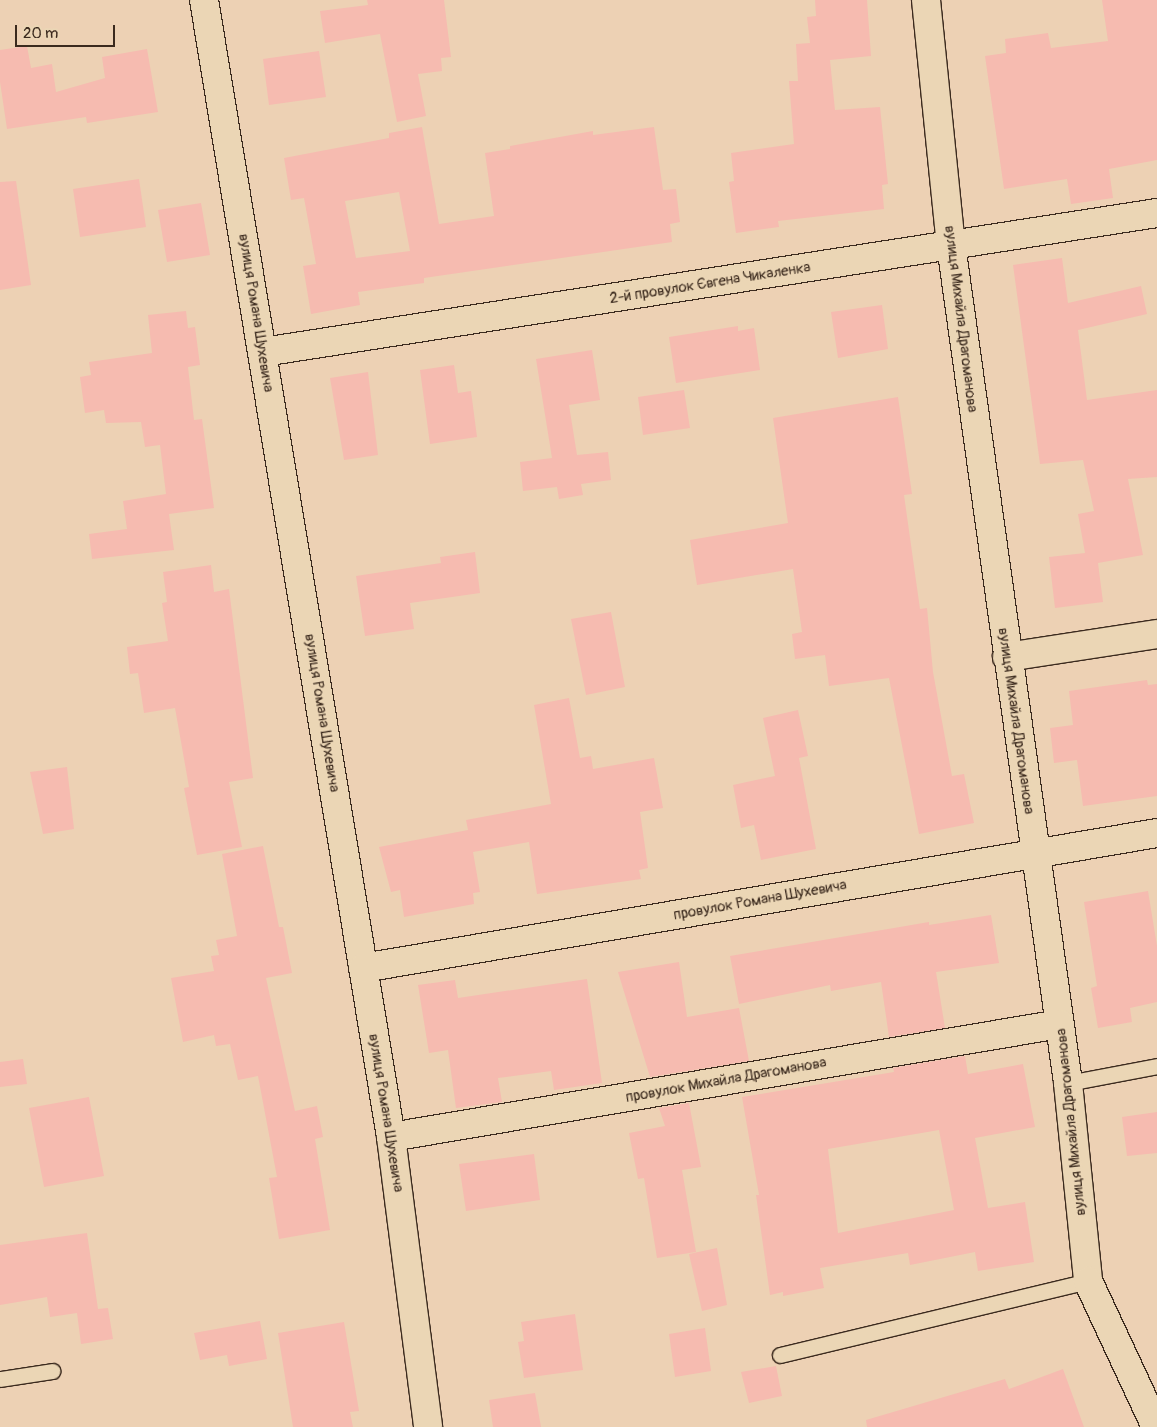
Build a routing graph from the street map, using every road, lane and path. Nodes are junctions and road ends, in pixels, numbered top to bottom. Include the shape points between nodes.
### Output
1 (204, 0) edge
2 (926, 0) edge
3 (1157, 214) edge
4 (951, 245) junction
5 (263, 352) junction
6 (1157, 634) edge
7 (1007, 657) junction
8 (1157, 833) edge
9 (1035, 853) junction
10 (363, 968) junction
11 (1060, 1024) junction
12 (1157, 1066) edge
13 (1068, 1084) junction
14 (391, 1136) junction
15 (1088, 1281) junction
16 (780, 1354) dead end
17 (52, 1371) dead end
18 (0, 1379) edge
19 (428, 1427) edge
20 (1156, 1427) edge

1 - 5 street, вулиця Романа Шухевича
2 - 4 street, вулиця Михайла Драгоманова
3 - 4 street, 2-й провулок Євгена Чикаленка
4 - 5 street, 2-й провулок Євгена Чикаленка
4 - 7 street, вулиця Михайла Драгоманова
5 - 10 street, вулиця Романа Шухевича
6 - 7 street
7 - 9 street, вулиця Михайла Драгоманова
8 - 9 street, провулок Романа Шухевича
9 - 10 street, провулок Романа Шухевича
9 - 11 street, вулиця Михайла Драгоманова
10 - 14 street, вулиця Романа Шухевича
11 - 13 street, вулиця Михайла Драгоманова
11 - 14 street, провулок Михайла Драгоманова
12 - 13 lane
13 - 15 street, вулиця Михайла Драгоманова
14 - 19 street, вулиця Романа Шухевича
15 - 16 lane
15 - 20 street, вулиця Михайла Драгоманова
17 - 18 lane

